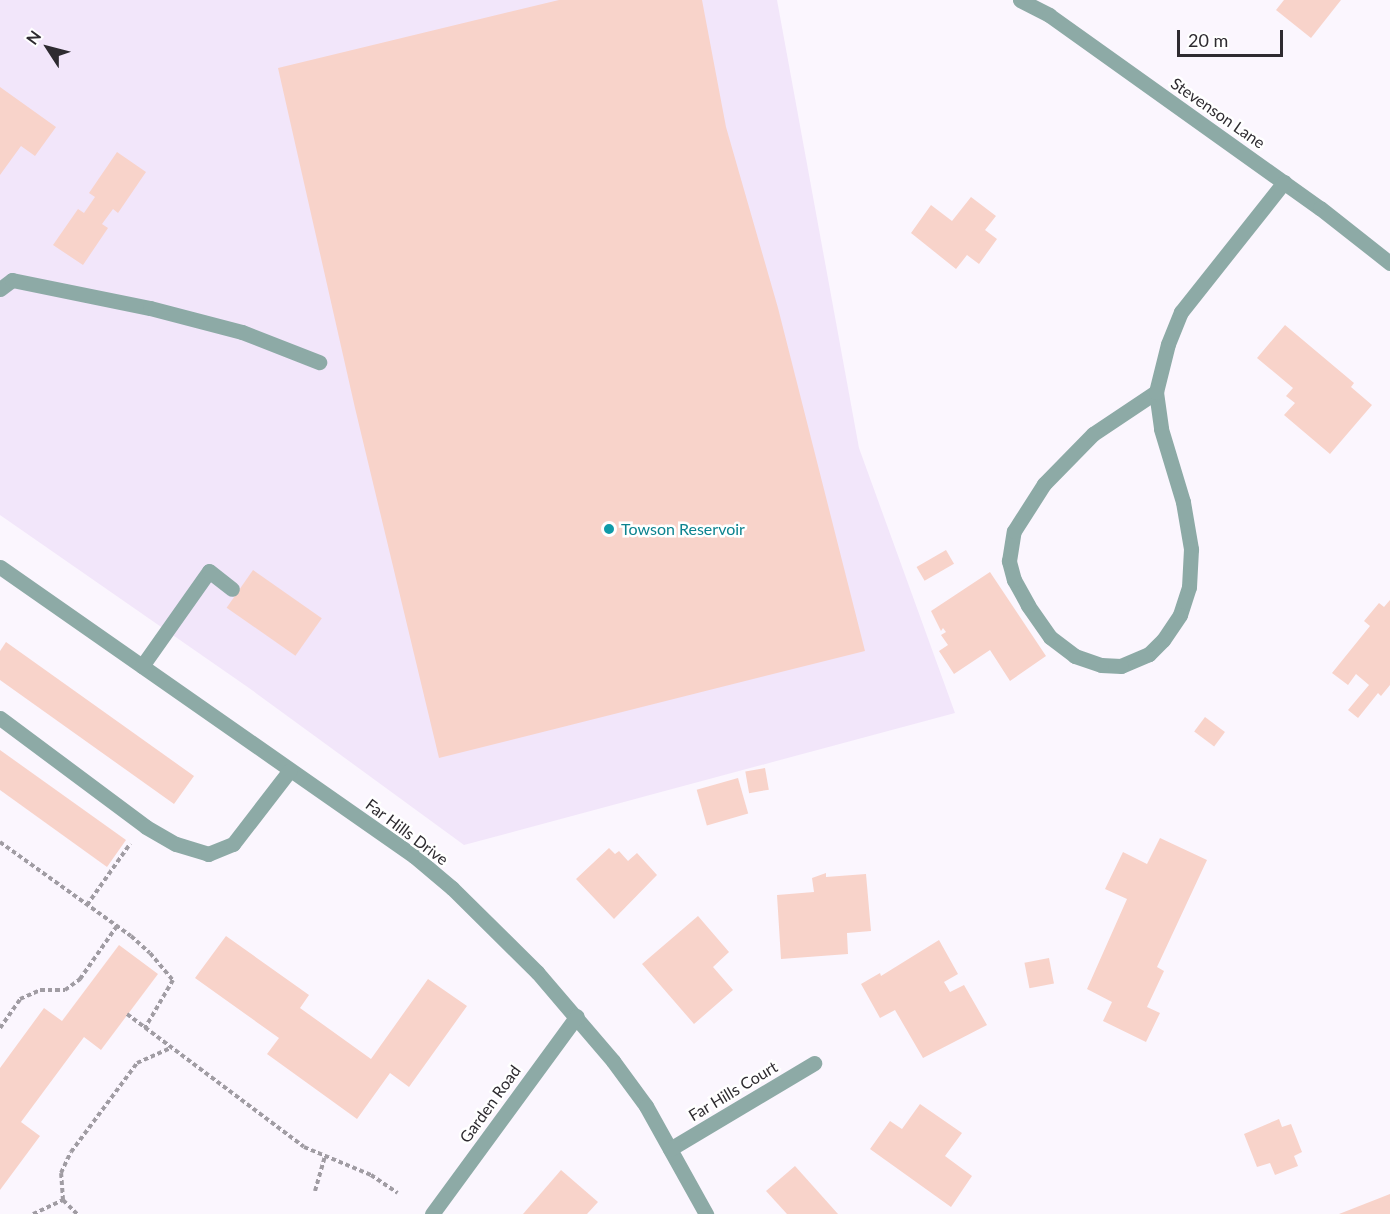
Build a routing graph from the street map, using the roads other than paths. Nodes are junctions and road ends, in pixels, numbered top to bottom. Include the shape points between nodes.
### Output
1 (1020, 0) edge
2 (1284, 182) junction
3 (1390, 263) edge
4 (0, 289) edge
5 (319, 362) dead end
6 (1156, 392) junction
7 (0, 567) edge
8 (232, 588) dead end
9 (142, 666) junction
10 (0, 718) edge
11 (290, 770) junction
12 (577, 1016) junction
13 (814, 1063) dead end
14 (670, 1149) junction
15 (432, 1214) edge
16 (706, 1214) edge

1 - 2 street, Stevenson Lane via 1049,15
2 - 3 street, Stevenson Lane
2 - 6 street via 1181,312
4 - 5 street via 12,280 150,308 242,332
6 - 6 street via 1093,434 1044,484 1014,531 1009,561 1028,605 1050,637 1075,656 1101,665 1121,666 1149,654 1180,615 1189,587 1191,549 1187,521 1161,429
7 - 9 street, Far Hills Drive
8 - 9 street via 209,571
9 - 11 street, Far Hills Drive
10 - 11 street via 146,827 176,844 208,854 233,844
11 - 12 street, Far Hills Drive via 414,856 452,888
12 - 14 street, Far Hills Drive via 646,1107
12 - 15 street, Garden Road
13 - 14 street, Far Hills Court
14 - 16 street, Far Hills Drive

